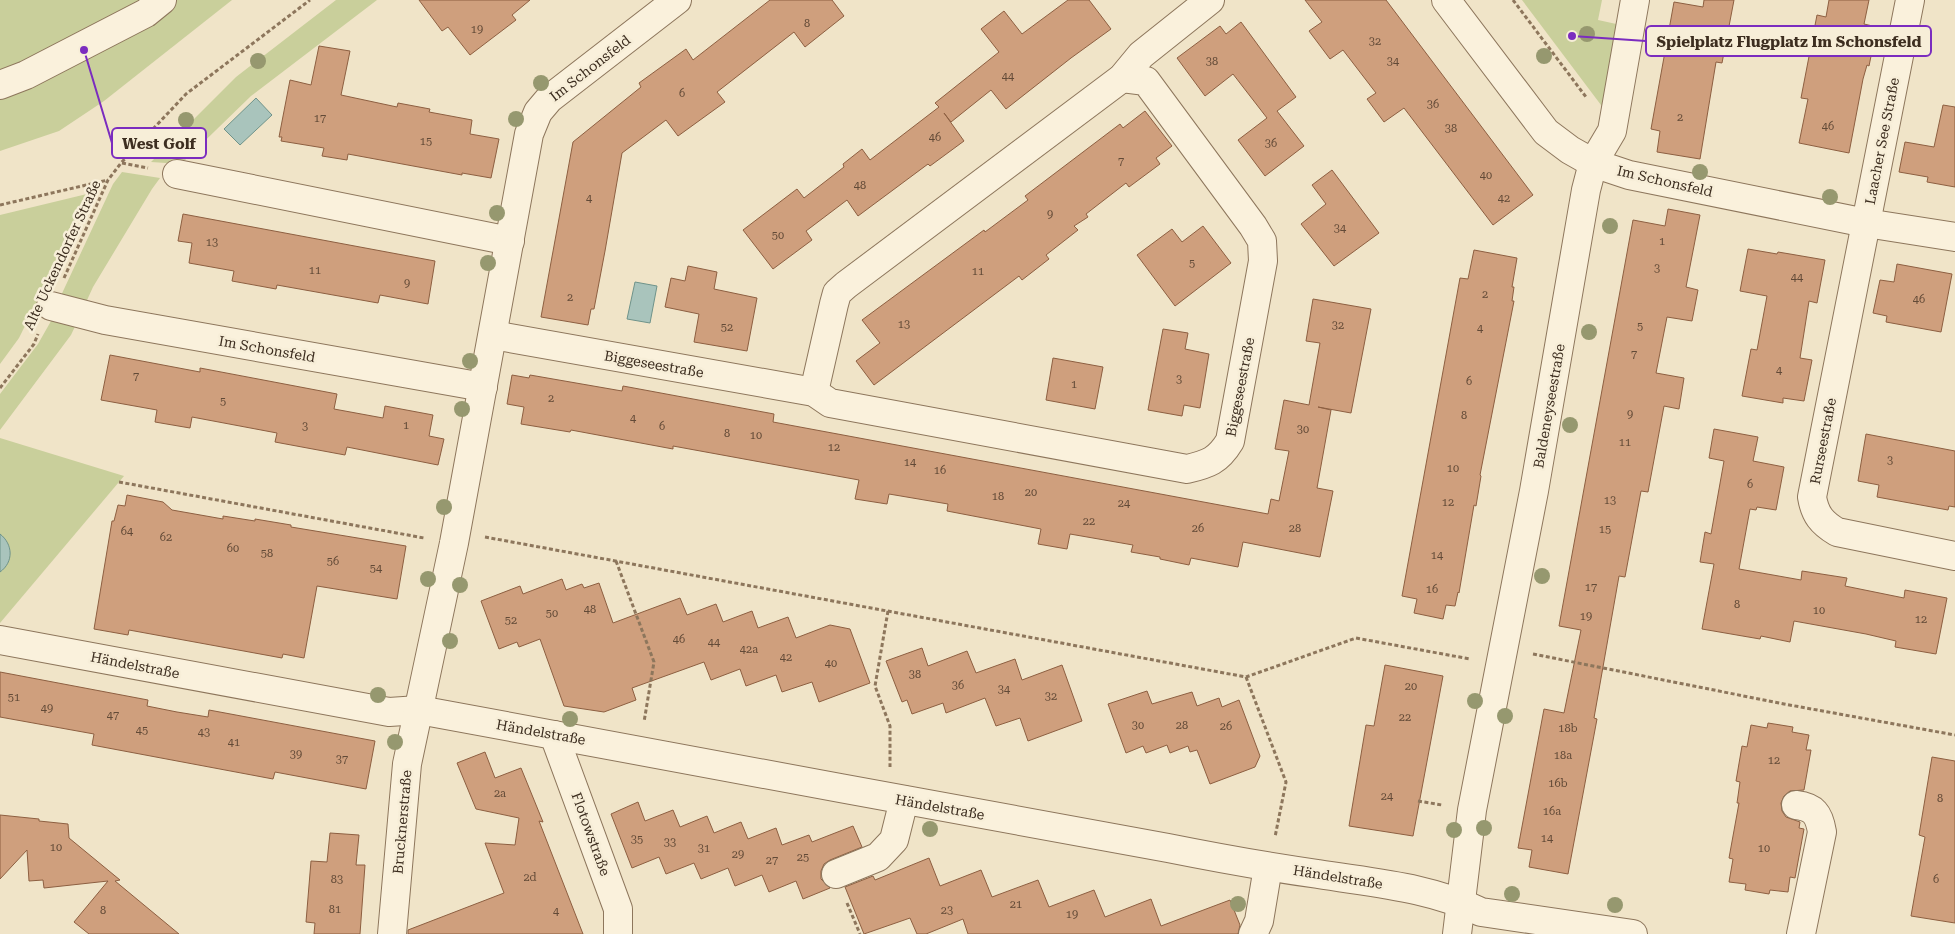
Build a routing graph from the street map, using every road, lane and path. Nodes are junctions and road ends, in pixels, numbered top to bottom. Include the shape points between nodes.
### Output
1 (162, 0) edge
2 (310, 0) edge
3 (677, 0) edge
4 (1210, 0) edge
5 (1446, 0) edge
6 (1513, 0) edge
7 (1635, 0) edge
8 (1910, 0) edge
9 (1122, 78) junction
10 (0, 85) edge
11 (1612, 131) junction
12 (1593, 163) junction
13 (177, 174) dead end
14 (108, 180) junction
15 (0, 205) edge
16 (1866, 223) junction
17 (1955, 237) edge
18 (510, 241) junction
19 (51, 306) junction
20 (493, 335) junction
21 (483, 387) junction
22 (0, 388) edge
23 (814, 392) junction
24 (119, 482) dead end
25 (455, 538) junction
26 (1955, 556) edge
27 (616, 560) junction
28 (888, 611) junction
29 (0, 640) edge
30 (1502, 656) junction
31 (1246, 677) junction
32 (419, 710) junction
33 (554, 735) junction
34 (1955, 735) edge
35 (640, 750) junction
36 (897, 799) junction
37 (1796, 805) dead end
38 (1268, 867) junction
39 (836, 874) dead end
40 (1460, 902) junction
41 (392, 934) edge
42 (618, 934) edge
43 (1253, 934) edge
44 (1457, 934) edge
45 (1632, 934) edge
46 (1801, 934) edge

1 - 10 street via 146,13 26,76
2 - 14 path, Alte Uckendorfer Straße via 186,94
3 - 18 street, Im Schonsfeld via 548,99 538,112 529,134
4 - 9 street via 1141,55
5 - 12 street, Im Schonsfeld via 1546,132
6 - 11 path
7 - 11 street
8 - 16 street, Laacher See Straße
9 - 23 street via 837,293
9 - 23 street, Biggeseestraße via 1146,81 1262,241 1262,261 1230,442 1223,454 1207,464 1186,469 830,402
11 - 12 street
12 - 16 street, Im Schonsfeld via 1629,175
12 - 30 street, Baldeneyseestraße
13 - 18 street
14 - 15 path
14 - 19 path, Alte Uckendorfer Straße
16 - 17 street, Im Schonsfeld
16 - 26 street, Rurseestraße via 1812,497 1814,511 1824,525 1837,532
18 - 20 street, Im Schonsfeld
19 - 21 street, Im Schonsfeld via 105,320
19 - 22 path, Alte Uckendorfer Straße via 34,344
20 - 21 street, Im Schonsfeld
20 - 23 street, Biggeseestraße
21 - 25 street, Im Schonsfeld
24 - 25 path
25 - 27 path
25 - 32 street
27 - 28 path
27 - 35 path via 654,662
28 - 31 path
28 - 36 path via 875,686 890,726
29 - 32 street, Händelstraße via 389,712
30 - 31 path via 1356,638
30 - 34 path
30 - 40 street via 1472,810
31 - 38 path via 1286,782
32 - 33 street, Händelstraße
32 - 41 street, Brucknerstraße via 406,764
33 - 35 street, Händelstraße
33 - 42 street, Flotowstraße via 618,909
35 - 36 street, Händelstraße
36 - 38 street, Händelstraße
36 - 39 street via 894,840 878,857
37 - 46 street via 1813,811 1820,820 1822,832
38 - 40 street, Händelstraße via 1414,889
38 - 43 street via 1259,921
40 - 44 street
40 - 45 street, Händelstraße via 1481,912

